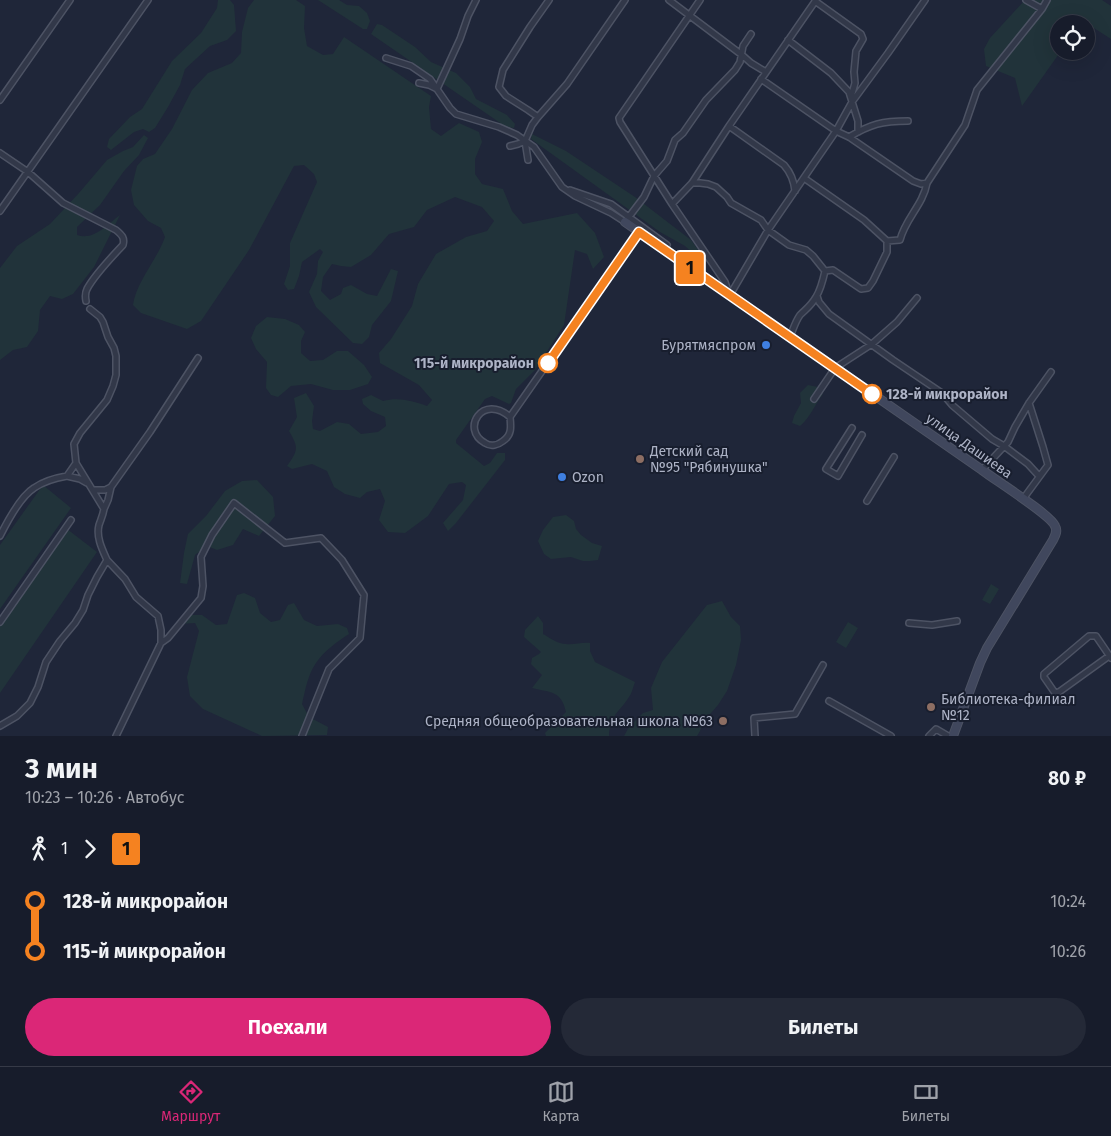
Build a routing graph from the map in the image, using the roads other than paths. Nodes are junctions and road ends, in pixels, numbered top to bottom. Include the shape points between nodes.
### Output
1 (70, 0) edge
2 (148, 0) edge
3 (476, 0) edge
4 (549, 0) edge
5 (625, 0) edge
6 (669, 0) edge
7 (700, 0) edge
8 (916, 0) edge
9 (1026, 0) edge
10 (1046, 0) edge
11 (815, 1) edge
12 (923, 2) edge
13 (1042, 9) junction
14 (690, 15) junction
15 (751, 34) dead end
16 (788, 40) junction
17 (742, 55) junction
18 (386, 58) dead end
19 (766, 72) junction
20 (761, 79) junction
21 (419, 83) dead end
22 (437, 89) junction
23 (851, 99) junction
24 (0, 100) edge
25 (538, 117) junction
26 (908, 121) dead end
27 (729, 126) junction
28 (836, 132) junction
29 (858, 132) junction
30 (849, 137) junction
31 (525, 141) junction
32 (510, 146) dead end
33 (0, 153) edge
34 (528, 160) dead end
35 (28, 172) junction
36 (654, 176) junction
37 (804, 178) junction
38 (692, 183) junction
39 (927, 184) junction
40 (795, 191) junction
41 (672, 204) junction
42 (0, 211) edge
43 (627, 220) junction
44 (768, 230) junction
45 (639, 232) junction
46 (887, 241) junction
47 (667, 245) dead end
48 (825, 271) junction
49 (730, 295) junction
50 (817, 296) junction
51 (917, 298) dead end
52 (86, 300) dead end
53 (90, 308) dead end
54 (790, 337) junction
55 (872, 344) junction
56 (198, 358) dead end
57 (835, 368) junction
58 (1051, 372) dead end
59 (814, 400) dead end
60 (1030, 403) junction
61 (510, 417) junction
62 (852, 428) dead end
63 (862, 435) dead end
64 (1004, 446) junction
65 (894, 456) dead end
66 (76, 463) junction
67 (982, 470) junction
68 (67, 476) junction
69 (1039, 476) junction
70 (91, 487) junction
71 (111, 487) junction
72 (1023, 499) junction
73 (867, 501) dead end
74 (104, 509) junction
75 (71, 520) dead end
76 (0, 536) edge
77 (107, 560) junction
78 (957, 621) dead end
79 (0, 622) edge
80 (909, 623) dead end
81 (161, 643) junction
82 (1110, 657) edge
83 (823, 665) dead end
84 (829, 701) dead end
85 (0, 726) edge
86 (116, 736) edge
87 (302, 736) edge
88 (755, 736) edge
89 (891, 736) edge
90 (929, 736) edge
91 (948, 736) edge
92 (953, 736) edge

1 - 24 street
2 - 35 street
3 - 22 street
4 - 25 street via 503,70 499,87 506,96
5 - 25 street via 567,84
6 - 14 street
7 - 14 street
8 - 12 street
9 - 13 street
10 - 13 street
11 - 16 street
11 - 23 street via 861,34 863,39 856,51
12 - 23 street
13 - 39 street via 977,90 965,125
14 - 17 street
14 - 36 street via 619,118
15 - 17 street via 743,46
16 - 19 street
16 - 23 street via 830,73 849,92
17 - 19 street
17 - 36 street via 735,70 675,140 668,160
18 - 22 street, улица Дашиева via 411,66 430,79
19 - 20 street
20 - 27 street
20 - 28 street
21 - 22 street
22 - 31 street, улица Дашиева via 456,114 499,127
23 - 28 street
23 - 29 street
25 - 31 street
26 - 29 street via 876,123
27 - 38 street
27 - 40 street via 784,165 790,171
28 - 30 street
28 - 37 street
29 - 30 street
30 - 39 street via 913,181
31 - 32 street
31 - 34 street
31 - 43 street, улица Дашиева via 534,147 562,187
33 - 35 street
35 - 42 street
35 - 52 street via 63,203 116,230 124,238 123,245 86,290
36 - 41 street
36 - 43 street via 644,198
37 - 40 street
37 - 46 street via 864,220
38 - 41 street
38 - 44 street via 716,187 731,203 761,220
39 - 46 street via 926,192 900,240
40 - 44 street
41 - 49 street via 725,282
43 - 45 street, улица Дашиева
43 - 47 street
44 - 48 street via 789,245 806,250
44 - 49 street
45 - 49 street, улица Дашиева
45 - 61 street
46 - 48 street via 887,252 868,288 861,289 833,270
48 - 50 street
49 - 54 street, улица Дашиева
50 - 54 street via 800,316
50 - 55 street via 829,314
51 - 55 street
53 - 66 street via 100,317 114,348 116,375 106,400 74,444
54 - 57 street, улица Дашиева
55 - 57 street
55 - 64 street via 942,393 959,411
56 - 71 street
57 - 59 street
57 - 67 street, улица Дашиева
58 - 60 street
60 - 64 street
60 - 69 street via 1048,464
61 - 61 street via 492,408 482,411 475,420 474,430 488,445 498,445 507,439 511,429
62 - 63 street via 826,469 838,476
64 - 67 street
64 - 69 street
65 - 73 street
66 - 68 street
66 - 70 street
67 - 72 street, улица Дашиева
68 - 70 street via 80,479
68 - 76 street via 52,478 33,488 10,517
69 - 72 street
70 - 71 street via 105,490
70 - 74 street
71 - 74 street
72 - 92 street, улица Дашиева via 1053,522 1056,534 983,656
74 - 77 street via 98,534
75 - 79 street
77 - 81 street via 136,597 158,616
77 - 85 street via 76,622 46,662 30,703
78 - 80 street via 932,625
81 - 86 street
81 - 87 street via 201,598 200,557 234,503 285,542 321,538 342,560 364,595 360,638 329,669
82 - 82 street via 1096,636 1089,636 1044,677 1055,693 1059,692
83 - 88 street via 795,714 754,718
84 - 89 street
90 - 91 street via 936,728

